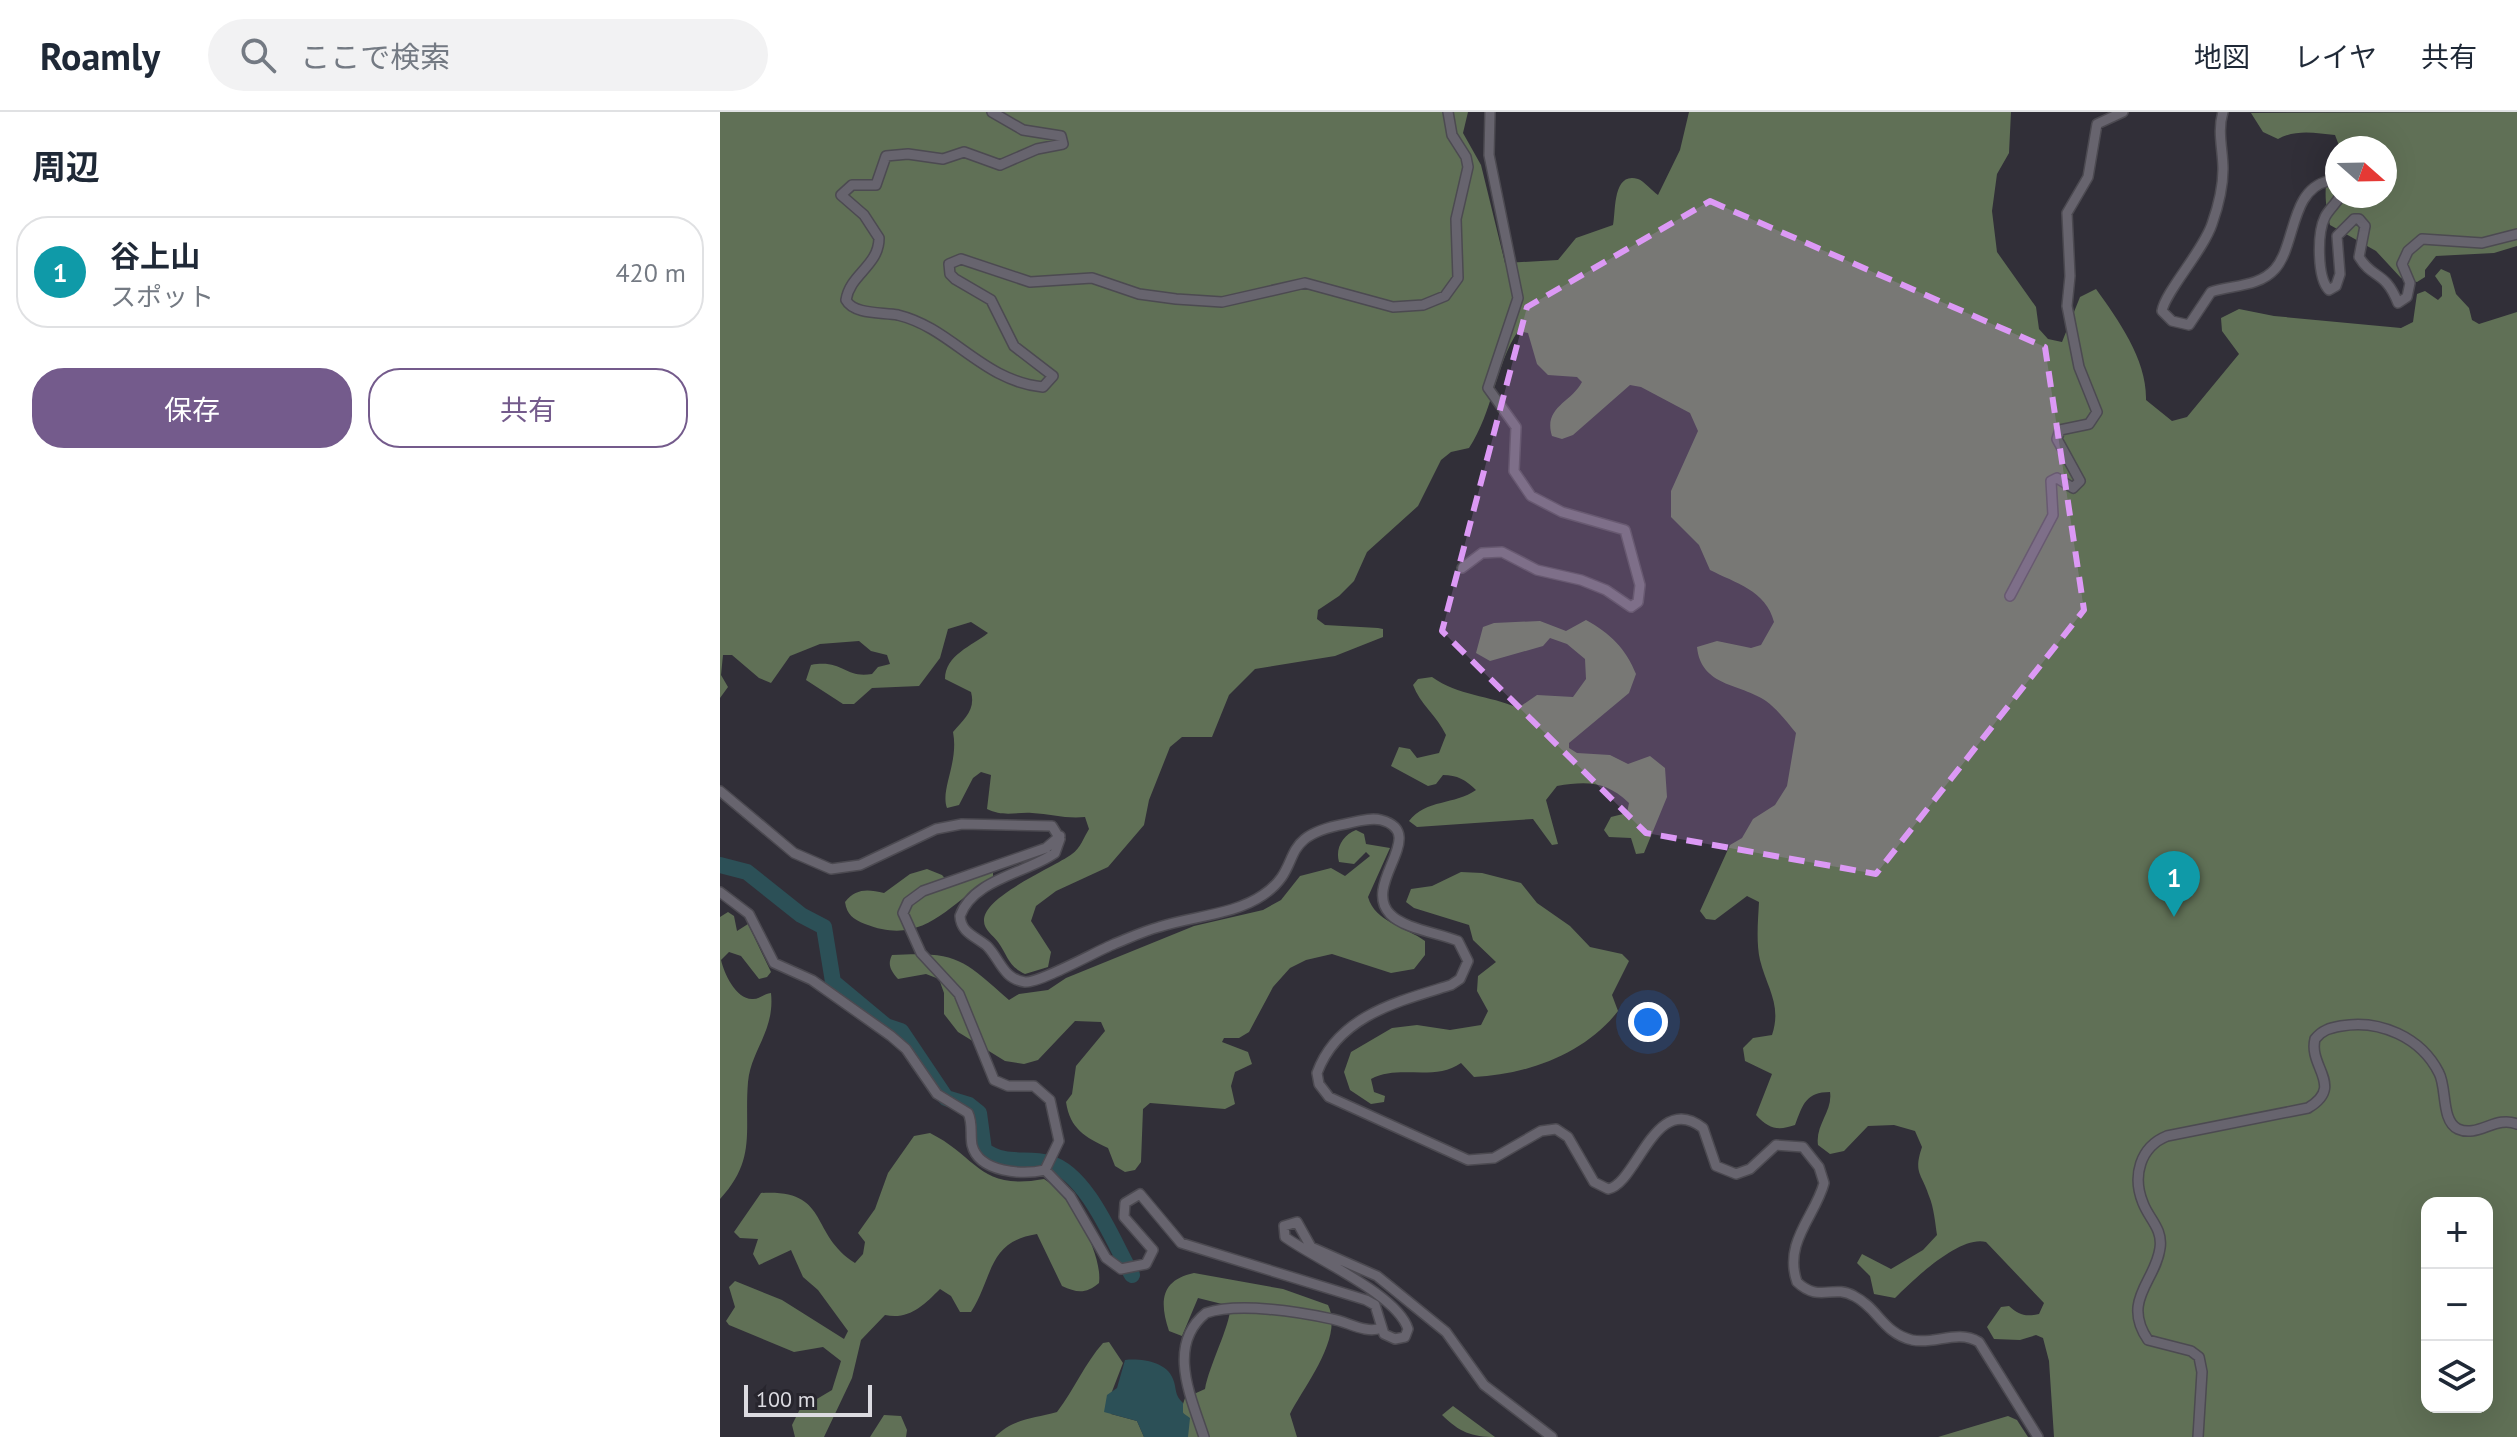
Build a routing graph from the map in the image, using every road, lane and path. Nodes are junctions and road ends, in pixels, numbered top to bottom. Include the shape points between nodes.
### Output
1 (992, 112) edge
2 (1448, 112) edge
3 (1490, 112) edge
4 (2123, 112) edge
5 (2223, 112) edge
6 (2325, 183) edge
7 (2332, 208) edge
8 (2517, 234) edge
9 (1462, 568) dead end
10 (2010, 596) dead end
11 (720, 791) edge
12 (1060, 836) junction
13 (720, 892) edge
14 (2517, 1124) edge
15 (1045, 1170) junction
16 (1381, 1328) junction
17 (1204, 1437) edge
18 (1552, 1437) edge
19 (2038, 1437) edge
20 (2198, 1437) edge

1 - 2 street via 1023,130 1061,136 1063,144 1000,165 964,152 943,159 886,156 876,185 852,185 841,195 879,238 875,257 851,284 846,300 856,310 925,324 984,367 1043,387 1053,376 1014,346 991,300 955,279 949,264 961,259 1030,282 1092,278 1139,294 1176,299 1222,302 1305,283 1371,303 1423,305 1445,296 1458,278 1456,219 1468,167 1452,135
3 - 9 street via 1489,155 1518,298 1488,388 1516,427 1514,471 1531,496 1562,512 1625,530 1640,585 1638,602 1631,607 1606,590 1537,570 1502,552 1482,553
4 - 10 street via 2097,124 2088,177 2067,213 2070,332 2097,412 2089,424 2060,430 2057,439 2080,481 2073,488 2057,478 2051,481 2053,515
5 - 6 street via 2218,205 2187,272 2164,299 2162,311 2172,321 2189,325 2211,292 2251,284 2274,271 2295,219 2313,189
7 - 8 street via 2323,222 2322,280 2329,290 2336,286 2337,236 2354,219 2365,226 2359,257 2365,267 2385,278 2398,303 2407,297 2410,283 2402,264 2415,243 2482,243
11 - 12 street via 794,853 831,869 860,865 936,829 962,824 1045,823
12 - 15 street via 1046,848 923,891 903,913 921,953 959,994 994,1080 1034,1086 1050,1100 1059,1141
12 - 19 street via 1055,853 997,881 960,916 963,929 1016,980 1037,981 1158,927 1255,900 1279,882 1296,847 1319,829 1377,819 1392,825 1400,847 1382,885 1386,908 1397,919 1458,941 1468,961 1451,985 1379,1009 1341,1037 1317,1073 1329,1097 1468,1160 1494,1158 1541,1131 1556,1129 1568,1137 1594,1182 1608,1189 1623,1183 1644,1144 1678,1121 1703,1128 1716,1166 1736,1174 1750,1169 1776,1145 1803,1147 1824,1183 1799,1236 1797,1282 1814,1293 1856,1296 1889,1331 1909,1339 1965,1336 1979,1342
13 - 15 street via 749,914 774,963 812,980 906,1049 937,1094 968,1113 973,1148 981,1159 1015,1173
14 - 20 street via 2497,1121 2479,1129 2458,1129 2451,1123 2432,1062 2401,1035 2362,1022 2329,1028 2315,1039 2325,1089 2308,1108 2167,1136 2147,1147 2140,1191 2158,1228 2160,1250 2143,1285 2139,1323 2148,1340 2199,1357
15 - 16 street via 1070,1196 1106,1258 1121,1269 1146,1264 1153,1250 1124,1217 1125,1203 1140,1194 1181,1243 1372,1303
16 - 17 street via 1371,1331 1283,1310 1206,1313 1192,1330 1183,1357
16 - 18 street via 1400,1339 1408,1329 1387,1303 1285,1237 1284,1226 1297,1222 1311,1247 1377,1276 1446,1332 1492,1392

